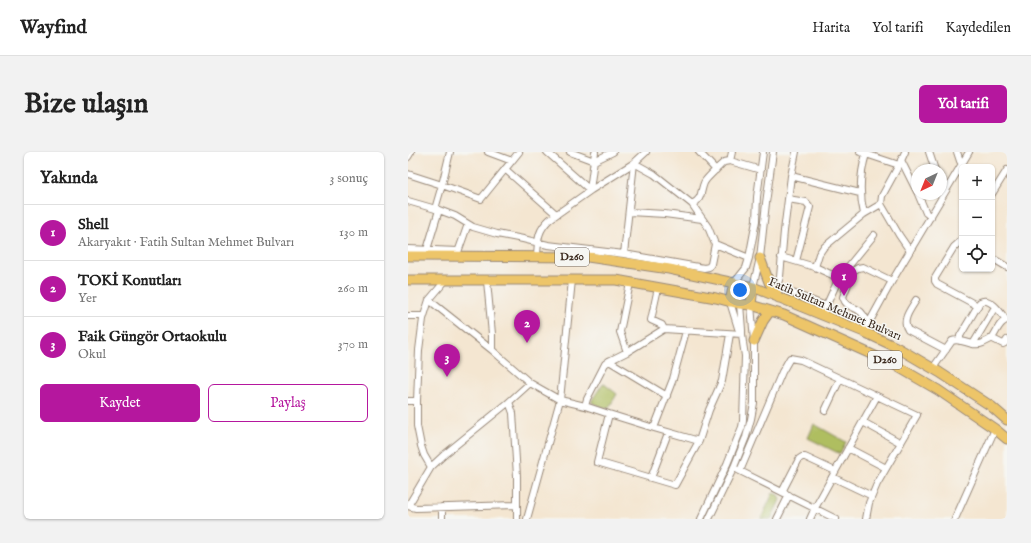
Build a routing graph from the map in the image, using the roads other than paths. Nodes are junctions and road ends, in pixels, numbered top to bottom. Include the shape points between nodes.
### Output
1 (411, 152) edge
2 (450, 152) edge
3 (488, 152) edge
4 (519, 152) edge
5 (547, 152) edge
6 (570, 152) edge
7 (595, 152) edge
8 (613, 152) edge
9 (646, 152) edge
10 (699, 152) edge
11 (732, 152) edge
12 (763, 152) edge
13 (773, 152) edge
14 (796, 152) edge
15 (905, 152) edge
16 (929, 152) edge
17 (957, 152) edge
18 (969, 152) edge
19 (863, 153) edge
20 (408, 157) edge
21 (512, 161) junction
22 (594, 161) junction
23 (730, 161) junction
24 (900, 162) junction
25 (634, 163) junction
26 (933, 164) edge
27 (962, 164) joint
28 (959, 168) edge
29 (505, 169) junction
30 (716, 170) junction
31 (761, 170) junction
32 (1007, 170) edge
33 (408, 174) edge
34 (791, 176) junction
35 (911, 182) edge
36 (442, 185) junction
37 (947, 185) edge
38 (995, 189) edge
39 (590, 190) junction
40 (860, 192) junction
41 (788, 199) junction
42 (920, 200) edge
43 (939, 200) edge
44 (408, 201) edge
45 (692, 204) junction
46 (881, 204) junction
47 (437, 210) junction
48 (629, 212) junction
49 (556, 214) junction
50 (864, 214) junction
51 (931, 217) junction
52 (702, 219) junction
53 (468, 224) junction
54 (874, 235) dead end
55 (538, 242) junction
56 (959, 242) edge
57 (715, 244) junction
58 (408, 249) edge
59 (910, 251) junction
60 (426, 253) junction
61 (457, 254) junction
62 (624, 254) junction
63 (408, 256) edge
64 (537, 257) junction
65 (782, 257) junction
66 (749, 258) junction
67 (760, 258) junction
68 (995, 260) edge
69 (796, 261) junction
70 (815, 267) junction
71 (1007, 267) edge
72 (838, 278) junction
73 (408, 280) edge
74 (446, 280) junction
75 (487, 280) junction
76 (572, 280) junction
77 (892, 281) junction
78 (630, 283) junction
79 (734, 283) junction
80 (753, 287) junction
81 (658, 288) junction
82 (777, 292) junction
83 (429, 300) junction
84 (916, 300) dead end
85 (730, 302) junction
86 (740, 304) junction
87 (751, 305) junction
88 (826, 306) junction
89 (978, 306) junction
90 (995, 307) junction
91 (770, 311) junction
92 (822, 315) junction
93 (408, 316) edge
94 (424, 316) junction
95 (1006, 320) edge
96 (869, 324) junction
97 (664, 329) junction
98 (686, 331) junction
99 (864, 332) junction
100 (730, 334) junction
101 (742, 334) junction
102 (991, 338) junction
103 (960, 340) junction
104 (1007, 340) edge
105 (754, 341) junction
106 (743, 343) junction
107 (973, 344) junction
108 (492, 350) junction
109 (946, 350) junction
110 (627, 352) junction
111 (610, 361) junction
112 (933, 368) junction
113 (840, 379) junction
114 (530, 383) junction
115 (667, 396) junction
116 (877, 396) junction
117 (408, 400) edge
118 (560, 400) junction
119 (417, 401) junction
120 (510, 402) junction
121 (585, 406) junction
122 (825, 411) dead end
123 (609, 414) junction
124 (1007, 420) edge
125 (863, 422) junction
126 (654, 428) junction
127 (995, 429) junction
128 (668, 432) junction
129 (1007, 439) edge
130 (699, 441) junction
131 (901, 443) junction
132 (848, 448) junction
133 (727, 464) junction
134 (432, 467) junction
135 (886, 468) junction
136 (737, 469) junction
137 (834, 474) junction
138 (651, 478) junction
139 (782, 492) junction
140 (789, 495) junction
141 (872, 496) junction
142 (517, 505) junction
143 (408, 506) edge
144 (442, 508) junction
145 (815, 508) junction
146 (442, 519) edge
147 (517, 519) edge
148 (527, 519) edge
149 (701, 519) edge
150 (709, 519) edge
151 (777, 519) edge
152 (810, 519) edge
153 (836, 519) edge
154 (866, 519) edge
155 (955, 519) edge

1 - 20 street
2 - 36 street
3 - 21 street
4 - 21 street
5 - 39 street
6 - 22 street
7 - 22 street
8 - 22 street
9 - 25 street
10 - 30 street
11 - 23 street
12 - 31 street
13 - 67 street
14 - 34 street
15 - 24 street
16 - 26 street
17 - 27 street
18 - 27 street
19 - 24 street
19 - 40 street
21 - 29 street
22 - 39 street
23 - 30 street via 724,162
23 - 31 street
24 - 35 street
24 - 46 street via 882,196
25 - 39 street
25 - 45 street via 654,174
25 - 48 street
28 - 37 street
29 - 36 street via 481,199
29 - 49 street
30 - 45 street via 705,181 700,198
31 - 66 street
32 - 38 street
33 - 36 street
34 - 40 street
34 - 41 street
36 - 47 street
39 - 49 street
40 - 50 street
41 - 65 street
41 - 69 street via 806,202 810,207
42 - 51 street
43 - 51 street
44 - 47 street
45 - 52 street
46 - 50 street
46 - 59 street
47 - 53 street
47 - 60 street
48 - 52 street
48 - 62 street
49 - 55 street via 542,228
50 - 70 street via 823,248
51 - 59 street
52 - 57 street
53 - 55 street via 497,234
53 - 61 street
54 - 72 street
55 - 62 street
55 - 64 street
56 - 89 street via 935,279 937,284
57 - 62 street via 711,264 706,268
57 - 66 street
58 - 60 street
59 - 77 street
60 - 61 highway, D260
60 - 63 highway, D260
61 - 64 highway, D260
64 - 79 highway, D260 via 588,257 669,269
65 - 69 street
65 - 82 street
66 - 79 street via 746,268
67 - 80 street
67 - 82 highway via 769,282
68 - 71 street
69 - 70 street
70 - 72 street
72 - 88 street
73 - 74 highway, D260
74 - 75 highway, D260
74 - 83 street
75 - 76 highway, D260
75 - 108 street
76 - 78 highway, D260 via 616,280
76 - 118 street
77 - 96 street
77 - 96 street via 863,267 852,271 844,301 860,311
78 - 81 highway, D260
78 - 110 street via 620,332
79 - 80 highway, D260
79 - 85 highway
80 - 82 highway, Fatih Sultan Mehmet Bulvarı / D260
80 - 87 highway
81 - 85 highway, D260
81 - 97 street via 651,320 662,325
82 - 88 street
82 - 92 highway, Fatih Sultan Mehmet Bulvarı / D260
83 - 94 street
83 - 108 street
84 - 109 street via 906,318 906,328
85 - 86 highway, D260
85 - 101 street
86 - 87 highway, D260
86 - 101 street
87 - 91 highway, D260
87 - 105 street
88 - 92 street
89 - 90 street via 985,300
89 - 103 street
90 - 95 street
90 - 107 street
91 - 105 highway
91 - 127 highway, D260 via 893,364 938,390
92 - 99 highway, Fatih Sultan Mehmet Bulvarı / D260
93 - 94 street
94 - 119 street via 419,350
95 - 102 street
96 - 99 street
97 - 98 street
97 - 110 street
98 - 100 street
98 - 115 street
99 - 112 highway, Fatih Sultan Mehmet Bulvarı / D260
100 - 101 street
100 - 130 street via 722,380
101 - 106 street
102 - 104 street via 1002,344
102 - 107 street via 980,344
103 - 107 street
103 - 109 street via 952,341
105 - 106 street
105 - 136 street via 753,411
106 - 133 street via 743,421
108 - 114 street
109 - 112 street
110 - 111 street
111 - 115 street
111 - 121 street via 605,364
112 - 124 highway, Fatih Sultan Mehmet Bulvarı / D260 via 991,406
113 - 116 street
113 - 122 street
113 - 136 street via 801,360 790,358
114 - 118 street
114 - 120 street
115 - 126 street
116 - 125 street
116 - 131 street via 916,416
117 - 119 street
118 - 121 street
118 - 148 street
119 - 134 street via 418,435 424,455
120 - 134 street
120 - 142 street via 513,413
121 - 123 street
123 - 126 street
123 - 138 street via 597,462
125 - 131 street
125 - 132 street
126 - 128 street
127 - 129 highway, D260
127 - 155 street
128 - 130 street
128 - 138 street
130 - 138 street via 675,485
131 - 135 street
132 - 135 street
132 - 137 street
133 - 136 street
133 - 149 street
134 - 143 street
135 - 141 street
136 - 139 street
136 - 150 street
137 - 139 street via 806,456 799,458
137 - 141 street
137 - 145 street
139 - 140 street
140 - 145 street
140 - 151 street
141 - 154 street
142 - 144 street
142 - 147 street
143 - 144 street
144 - 146 street
145 - 152 street
145 - 153 street

